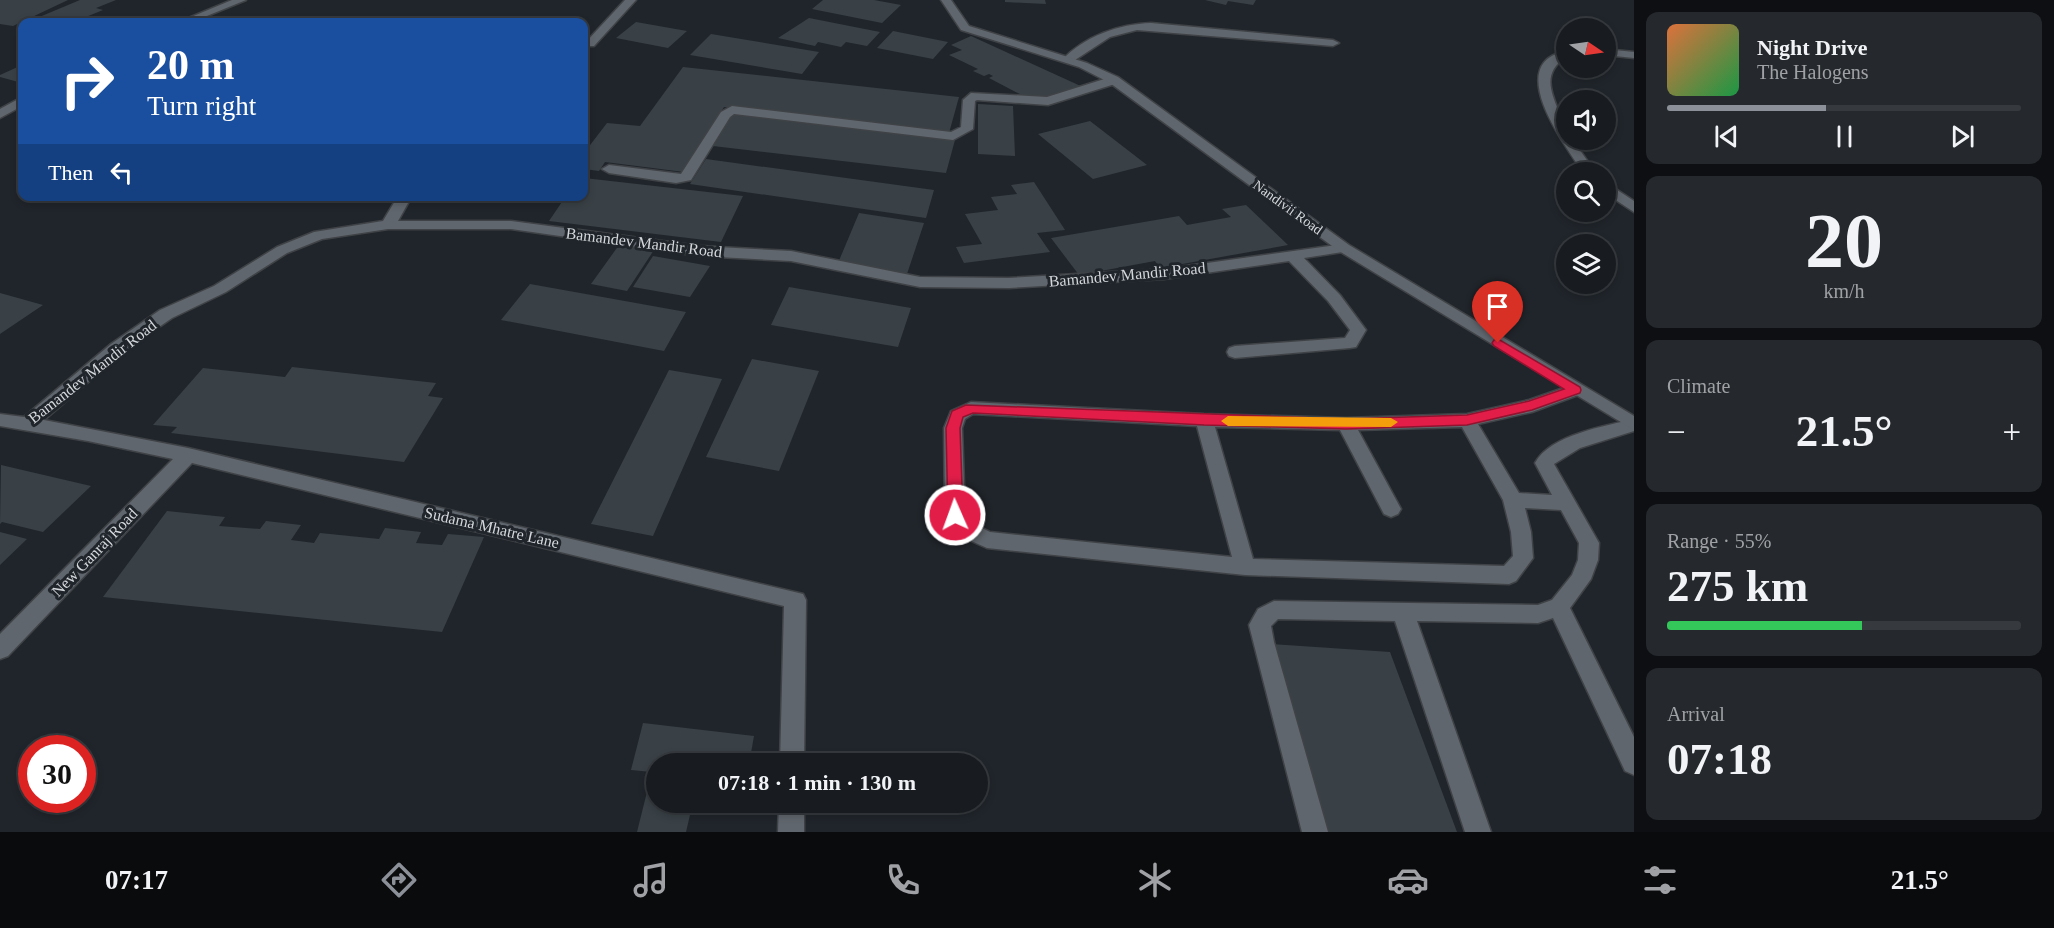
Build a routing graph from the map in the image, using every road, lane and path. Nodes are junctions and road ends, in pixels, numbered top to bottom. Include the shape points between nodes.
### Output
1 (631, 0) edge
2 (946, 0) edge
3 (234, 1) edge
4 (194, 18) edge
5 (1333, 43) dead end
6 (590, 44) dead end
7 (1616, 53) edge
8 (1634, 55) edge
9 (1556, 59) edge
10 (1068, 60) junction
11 (1114, 80) junction
12 (18, 103) edge
13 (0, 114) edge
14 (1581, 162) edge
15 (609, 169) dead end
16 (1616, 194) edge
17 (402, 201) edge
18 (1634, 208) edge
19 (388, 225) junction
20 (1344, 248) junction
21 (1292, 255) junction
22 (1235, 352) dead end
23 (1575, 390) junction
24 (0, 420) edge
25 (1204, 420) junction
26 (1467, 420) junction
27 (27, 424) junction
28 (1346, 424) junction
29 (1634, 424) edge
30 (188, 455) junction
31 (1514, 500) junction
32 (1566, 503) junction
33 (1391, 509) dead end
34 (1245, 567) junction
35 (1559, 607) junction
36 (1403, 612) junction
37 (0, 649) edge
38 (792, 753) edge
39 (1634, 763) edge
40 (792, 813) edge
41 (791, 832) edge
42 (1315, 832) edge
43 (1478, 832) edge

1 - 6 street
2 - 10 street, Nandivii Road via 965,28
3 - 4 street
5 - 10 street via 1127,26 1109,32
7 - 8 street
9 - 14 street via 1549,65 1543,86 1558,127
10 - 11 street, Nandivii Road
11 - 15 street via 1048,101 975,96 969,99 967,129 953,136 732,110 686,177 676,179
11 - 20 street, Nandivii Road
12 - 13 street
16 - 18 street
17 - 19 street
19 - 21 street, Bamandev Mandir Road via 511,225 700,250 791,256 921,282 1009,283 1164,274
19 - 27 street, Bamandev Mandir Road via 319,235 282,250 220,289 166,314 117,348
20 - 21 street, Bamandev Mandir Road
20 - 23 street, Nandivii Road
21 - 22 street via 1334,298 1358,330 1350,342
23 - 26 street via 1532,406
23 - 29 street, Nandivii Road
24 - 27 street, Bamandev Mandir Road
25 - 28 street
25 - 34 street
25 - 34 street via 971,408 957,415 953,428 955,515 968,530 987,540
26 - 28 street
26 - 31 street
27 - 30 street, Sudama Mhatre Lane
28 - 33 street
29 - 32 street via 1552,454 1544,463
30 - 37 street, New Ganraj Road
30 - 38 street, Sudama Mhatre Lane via 795,600
31 - 32 street
31 - 34 street via 1523,558 1509,575
32 - 35 street via 1589,543 1588,560 1581,579
35 - 36 street via 1538,614
35 - 39 street
36 - 42 street via 1274,610 1260,625
36 - 43 street
40 - 41 street

